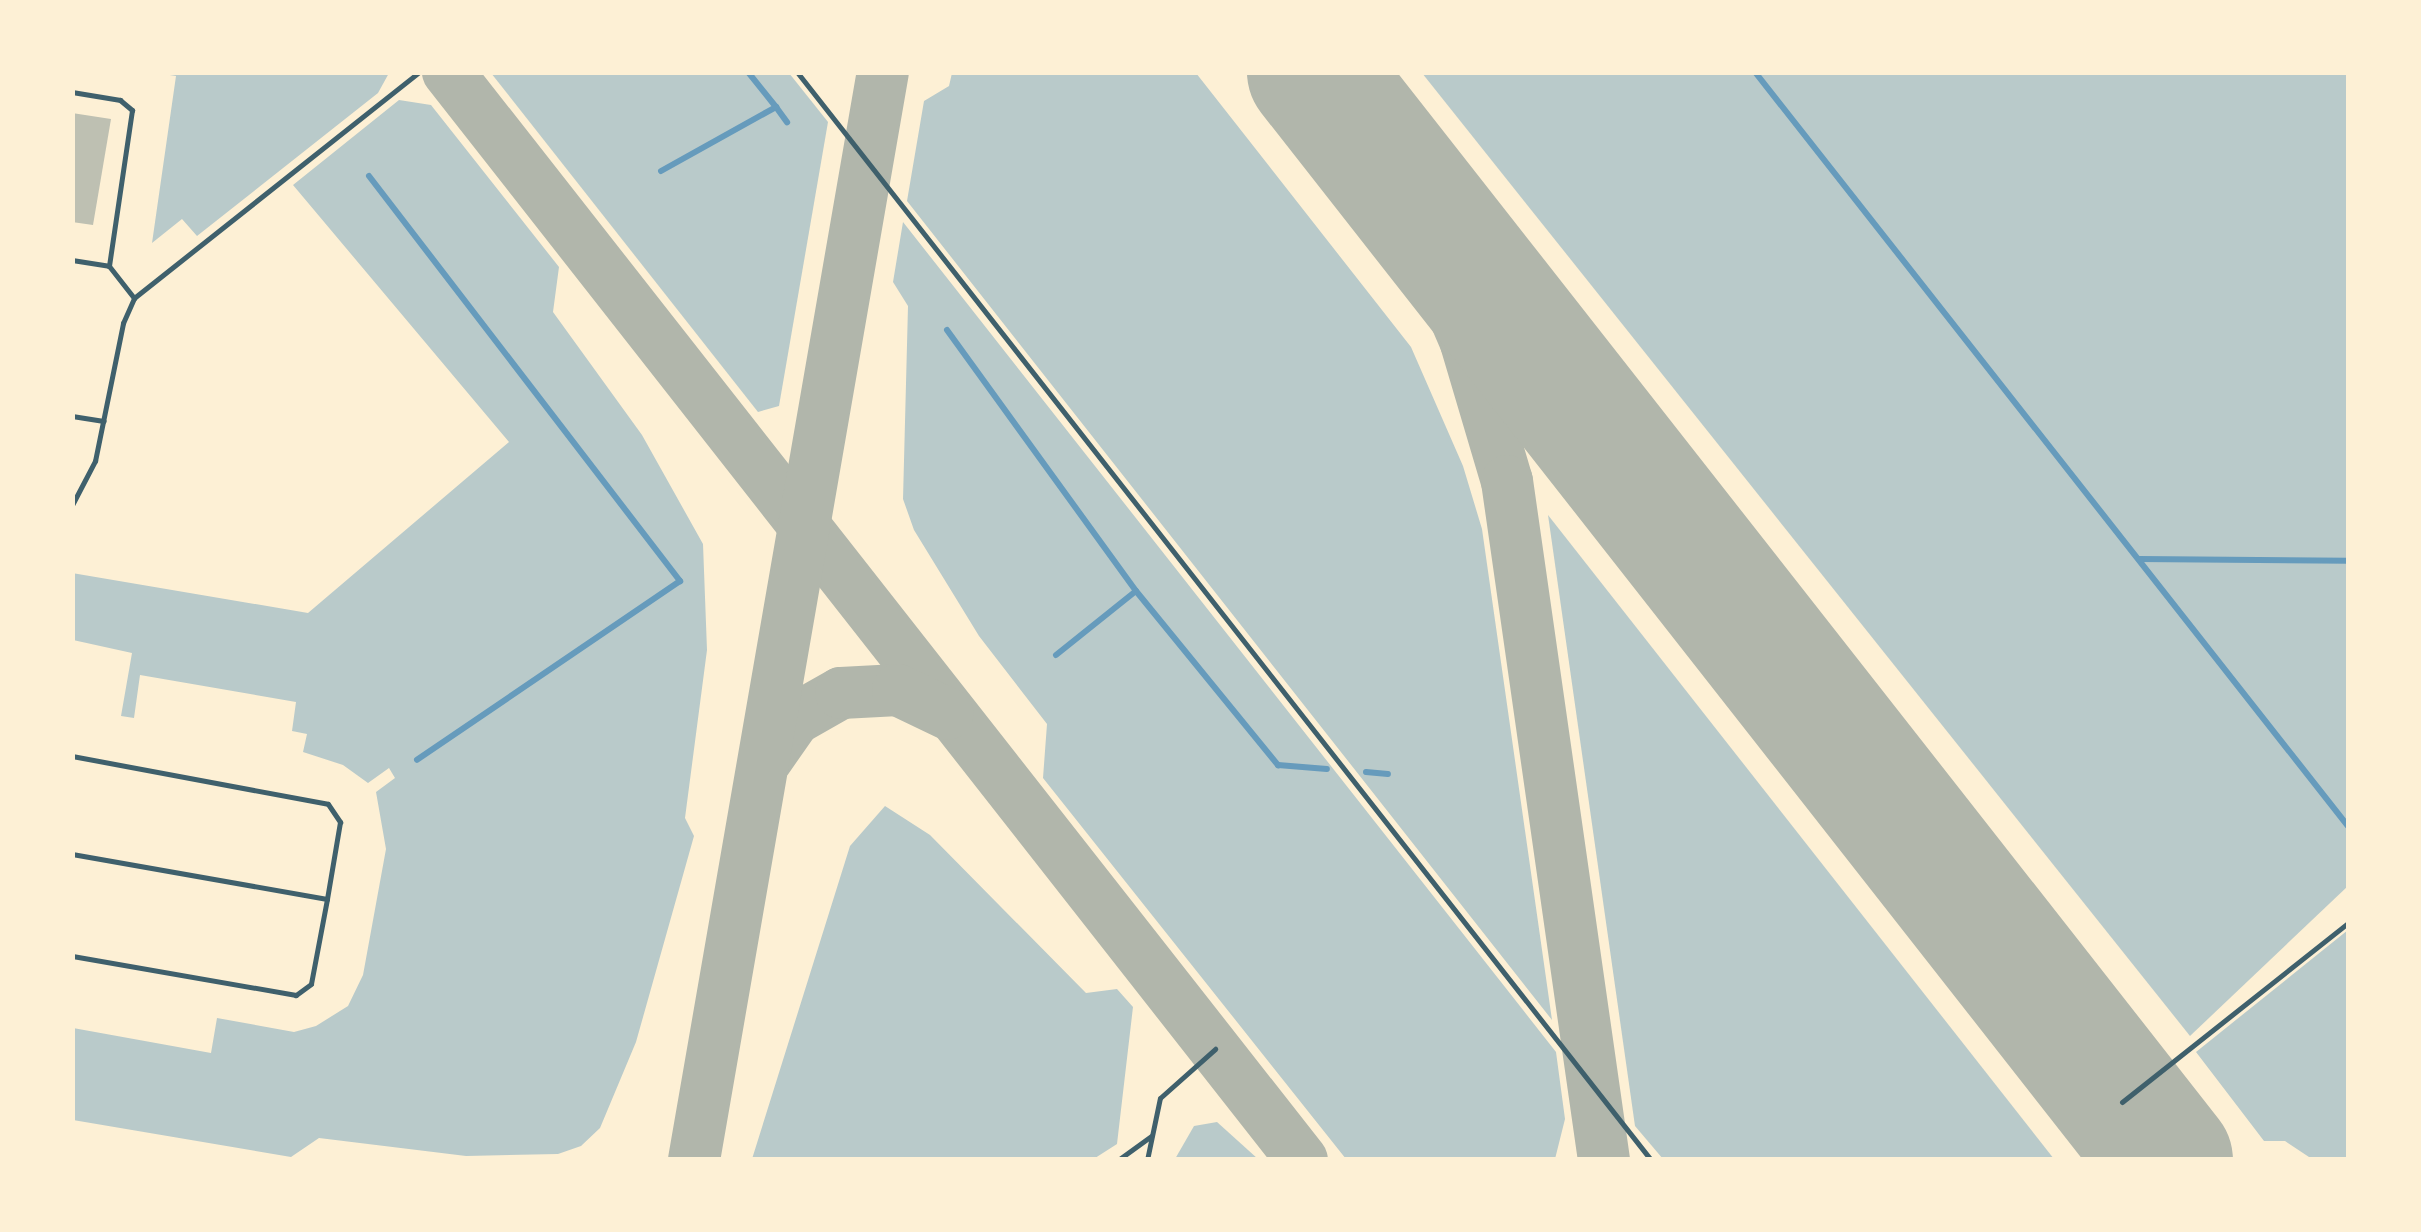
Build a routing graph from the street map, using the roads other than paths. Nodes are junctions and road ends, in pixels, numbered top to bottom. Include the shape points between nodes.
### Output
1 (419, 72) edge
2 (797, 72) edge
3 (72, 92) edge
4 (72, 260) edge
5 (109, 266) junction
6 (134, 298) junction
7 (72, 416) edge
8 (104, 422) junction
9 (72, 505) edge
10 (72, 756) edge
11 (72, 854) edge
12 (327, 899) junction
13 (2348, 923) edge
14 (72, 956) edge
15 (1215, 1049) dead end
16 (2122, 1102) dead end
17 (1151, 1136) junction
18 (1118, 1160) edge
19 (1147, 1160) edge
20 (1651, 1160) edge

1 - 6 lane
2 - 20 lane
3 - 5 lane via 120,100 132,110
4 - 5 lane
5 - 6 lane
6 - 8 lane
7 - 8 lane
8 - 9 lane via 91,476
10 - 12 lane via 328,804 340,822
11 - 12 lane
12 - 14 lane via 313,979 302,993
13 - 16 lane
15 - 17 lane via 1160,1098
17 - 18 lane
17 - 19 lane

